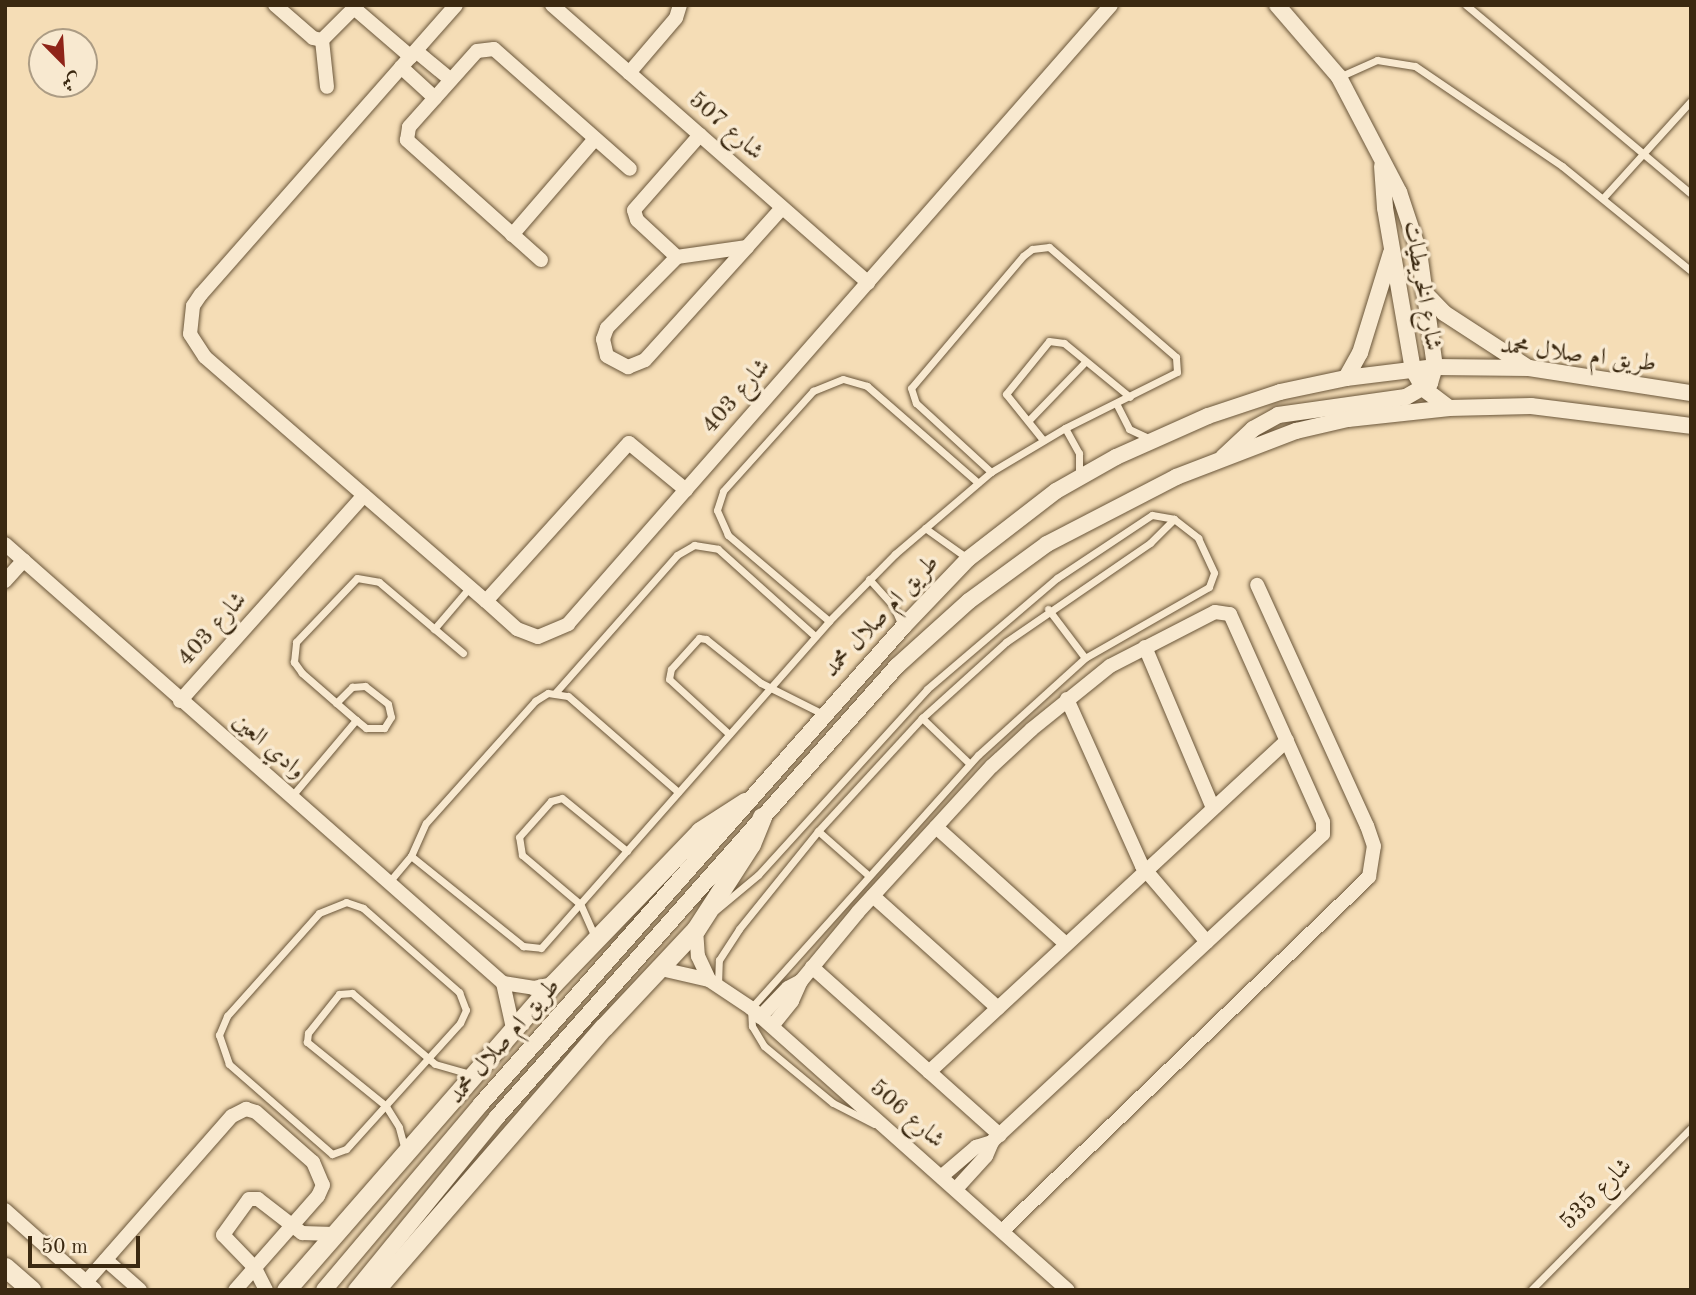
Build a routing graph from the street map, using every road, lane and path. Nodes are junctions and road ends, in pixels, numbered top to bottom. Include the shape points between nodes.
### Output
1 (275, 5) edge
2 (456, 5) edge
3 (680, 5) edge
4 (1111, 5) edge
5 (1277, 5) edge
6 (1466, 5) edge
7 (356, 7) edge
8 (562, 8) edge
9 (322, 40) junction
10 (409, 58) junction
11 (629, 73) junction
12 (1339, 77) junction
13 (450, 80) junction
14 (327, 86) dead end
15 (435, 98) junction
16 (1691, 101) edge
17 (700, 135) junction
18 (595, 139) junction
19 (1643, 154) junction
20 (1382, 156) junction
21 (630, 169) dead end
22 (1691, 194) edge
23 (1603, 198) junction
24 (782, 208) junction
25 (512, 235) junction
26 (747, 247) junction
27 (1392, 251) junction
28 (677, 257) junction
29 (541, 260) dead end
30 (1691, 271) edge
31 (868, 283) junction
32 (1424, 292) junction
33 (1084, 363) junction
34 (1435, 368) junction
35 (1529, 368) junction
36 (1413, 370) junction
37 (1346, 378) junction
38 (1424, 388) junction
39 (1691, 393) edge
40 (1130, 397) junction
41 (1116, 403) junction
42 (1449, 408) junction
43 (1029, 420) junction
44 (1691, 426) edge
45 (1065, 428) junction
46 (1043, 440) junction
47 (1154, 440) junction
48 (1222, 459) junction
49 (991, 472) junction
50 (1079, 477) junction
51 (978, 482) junction
52 (685, 490) junction
53 (364, 495) junction
54 (1174, 519) junction
55 (925, 528) junction
56 (5, 544) edge
57 (968, 559) junction
58 (23, 560) junction
59 (869, 579) junction
60 (5, 581) edge
61 (1257, 585) dead end
62 (470, 587) junction
63 (486, 601) junction
64 (1048, 609) junction
65 (829, 621) junction
66 (903, 627) junction
67 (434, 629) junction
68 (815, 636) junction
69 (1145, 647) junction
70 (463, 653) dead end
71 (1085, 658) junction
72 (769, 688) junction
73 (555, 693) junction
74 (1068, 699) junction
75 (180, 701) junction
76 (336, 703) junction
77 (823, 714) junction
78 (922, 718) junction
79 (356, 720) junction
80 (729, 734) junction
81 (1287, 740) junction
82 (969, 764) junction
83 (678, 792) junction
84 (291, 797) junction
85 (745, 802) junction
86 (1213, 808) junction
87 (762, 817) junction
88 (936, 827) junction
89 (818, 831) junction
90 (627, 851) junction
91 (411, 856) junction
92 (1146, 872) junction
93 (868, 875) junction
94 (389, 882) junction
95 (873, 896) junction
96 (580, 904) junction
97 (700, 923) junction
98 (596, 940) junction
99 (1208, 942) junction
100 (1066, 944) junction
101 (812, 967) junction
102 (661, 969) junction
103 (503, 982) junction
104 (714, 983) junction
105 (553, 984) junction
106 (998, 1008) junction
107 (761, 1017) junction
108 (513, 1028) junction
109 (428, 1059) junction
110 (929, 1072) junction
111 (474, 1073) junction
112 (386, 1106) junction
113 (884, 1126) junction
114 (1691, 1128) edge
115 (996, 1139) junction
116 (405, 1152) junction
117 (942, 1176) junction
118 (956, 1189) junction
119 (5, 1210) edge
120 (291, 1227) junction
121 (1002, 1231) junction
122 (334, 1234) junction
123 (106, 1260) junction
124 (5, 1267) edge
125 (255, 1268) junction
126 (91, 1286) edge
127 (31, 1290) edge
128 (140, 1290) edge
129 (235, 1290) edge
130 (266, 1290) edge
131 (286, 1290) edge
132 (324, 1290) edge
133 (356, 1290) edge
134 (375, 1290) edge
135 (1067, 1290) edge
136 (1531, 1290) edge

1 - 9 street via 313,38
2 - 10 street, شارع 403
3 - 11 street via 676,18
4 - 31 street, شارع 403
5 - 12 street, شارع الخريطيات
6 - 19 lane
7 - 9 street
7 - 10 street
8 - 11 street, شارع 507
9 - 14 street
10 - 13 street
10 - 15 street
10 - 53 street, شارع 403 via 201,294 189,320 190,334 205,357
11 - 17 street, شارع 507
12 - 20 street, شارع الخريطيات
12 - 23 lane via 1377,60 1415,66
13 - 15 street
13 - 18 street via 477,51 490,47
15 - 25 street via 407,131 407,140
16 - 19 lane
17 - 24 street, شارع 507
17 - 28 street via 634,210 637,220
18 - 21 street
18 - 25 street
19 - 22 lane
19 - 23 lane
20 - 27 street, شارع الخريطيات
20 - 32 street, شارع الخريطيات via 1413,232
23 - 30 lane
24 - 26 street
24 - 31 street, شارع 507
25 - 29 street
26 - 28 street
26 - 28 street via 645,360 628,367 617,364 605,351 607,328
27 - 36 street, شارع الخريطيات
27 - 37 street via 1360,353
31 - 52 street, شارع 403
32 - 34 street, شارع الخريطيات
32 - 35 street via 1444,313
33 - 40 lane
33 - 43 lane
33 - 43 lane via 1060,341 1046,343 1007,390 1007,398
34 - 35 street, طريق ام صلال محمد
34 - 36 street, طريق ام صلال محمد
34 - 38 street
35 - 39 street, طريق ام صلال محمد
36 - 37 street, طريق ام صلال محمد
36 - 38 street, شارع الخريطيات
37 - 47 street, طريق ام صلال محمد via 1255,400
38 - 42 street, شارع الخريطيات
38 - 48 street via 1396,400 1278,415 1253,429
40 - 41 lane
40 - 49 lane via 1174,376 1178,360 1059,252 1032,249 911,388 916,403
41 - 45 lane
41 - 47 lane via 1129,429
42 - 44 street, طريق ام صلال محمد via 1557,407
42 - 48 street, طريق ام صلال محمد via 1322,425
43 - 46 lane
45 - 46 lane
45 - 50 lane via 1079,453
46 - 49 lane
47 - 50 street, طريق ام صلال محمد
48 - 87 street, طريق ام صلال محمد via 1089,519 969,601 897,666
49 - 51 lane
50 - 57 street, طريق ام صلال محمد
51 - 55 lane
51 - 65 lane via 867,386 844,379 813,391 723,491 717,510 728,535
52 - 63 street, شارع 403 via 559,632 527,634
52 - 63 street via 629,443
53 - 62 street, شارع 403
53 - 75 street, شارع 403
54 - 64 lane via 1150,544
54 - 71 lane via 1192,530 1203,546 1214,573 1209,587
54 - 97 lane via 1158,515 1141,520 998,624 894,722 746,888
55 - 57 lane
55 - 59 lane
56 - 58 street, وادي العين
57 - 66 street, طريق ام صلال محمد
58 - 60 street
58 - 75 street, وادي العين
59 - 65 lane
59 - 66 lane via 894,607
61 - 121 street via 1367,826 1374,846 1369,877
62 - 63 street, شارع 403
62 - 67 lane
64 - 71 lane
64 - 78 lane
65 - 68 lane
66 - 77 street, طريق ام صلال محمد
67 - 70 lane
67 - 76 lane via 374,579 351,581 293,649 297,668
68 - 72 lane
68 - 73 lane via 718,550 694,545 677,555
69 - 74 street via 1110,666
69 - 81 street via 1215,612 1227,612
69 - 86 street
71 - 82 lane
72 - 77 lane
72 - 80 lane
72 - 80 lane via 706,639 692,643 671,668 671,684
73 - 83 lane via 568,696
73 - 91 lane via 535,701 444,803 421,830
74 - 88 street via 992,766
74 - 92 street
75 - 84 street, وادي العين
76 - 79 lane
76 - 79 lane via 360,685 372,689 390,708 389,721 379,730
77 - 85 street, طريق ام صلال محمد
78 - 82 lane
78 - 89 lane
79 - 84 lane
80 - 83 lane
81 - 86 street
81 - 99 street via 1323,822 1323,834
82 - 93 lane
83 - 90 lane
84 - 94 street, وادي العين
85 - 98 main road via 700,831
85 - 132 street, طريق ام صلال محمد
86 - 92 street
87 - 97 main road via 751,844
87 - 133 street, طريق ام صلال محمد via 497,1117
88 - 95 street
88 - 100 street
89 - 93 lane
89 - 104 lane via 728,944
90 - 96 lane
90 - 96 lane via 562,798 551,801 522,833 518,841 522,855
91 - 94 lane
91 - 96 lane via 527,948 544,944
92 - 99 street
92 - 100 street
93 - 107 lane
94 - 103 street, وادي العين
95 - 101 street
95 - 106 street
96 - 98 lane
97 - 102 main road
97 - 104 street via 698,956
98 - 105 main road
99 - 115 street
100 - 106 street
101 - 107 street via 792,1001
101 - 110 street
102 - 104 street, شارع 506
102 - 134 main road via 595,1037
103 - 105 street via 533,988
103 - 108 street
104 - 107 street, شارع 506
105 - 108 main road
106 - 110 street
107 - 113 street, شارع 506
107 - 113 lane via 752,1026 764,1046 833,1103
108 - 111 main road
109 - 111 lane via 455,1073
109 - 112 lane
109 - 112 lane via 352,993 339,995 308,1033 307,1042
109 - 112 lane via 464,1017 463,998 363,908 346,902 324,908 228,1016 219,1035 221,1050 229,1064 327,1152 346,1149
110 - 115 street
111 - 116 main road
112 - 116 lane via 399,1127
113 - 117 street, شارع 506
114 - 136 lane, شارع 535
115 - 117 street via 975,1147
115 - 118 street
116 - 122 main road
117 - 118 street, شارع 506
118 - 121 street, شارع 506
119 - 126 street
120 - 122 street via 313,1236
120 - 123 street via 321,1191 321,1172 256,1112 241,1110
120 - 125 street
120 - 125 street via 258,1199 247,1201 223,1235
121 - 135 street, شارع 506
122 - 131 main road
123 - 126 street
123 - 128 street
124 - 127 main road
125 - 129 street
125 - 130 street

